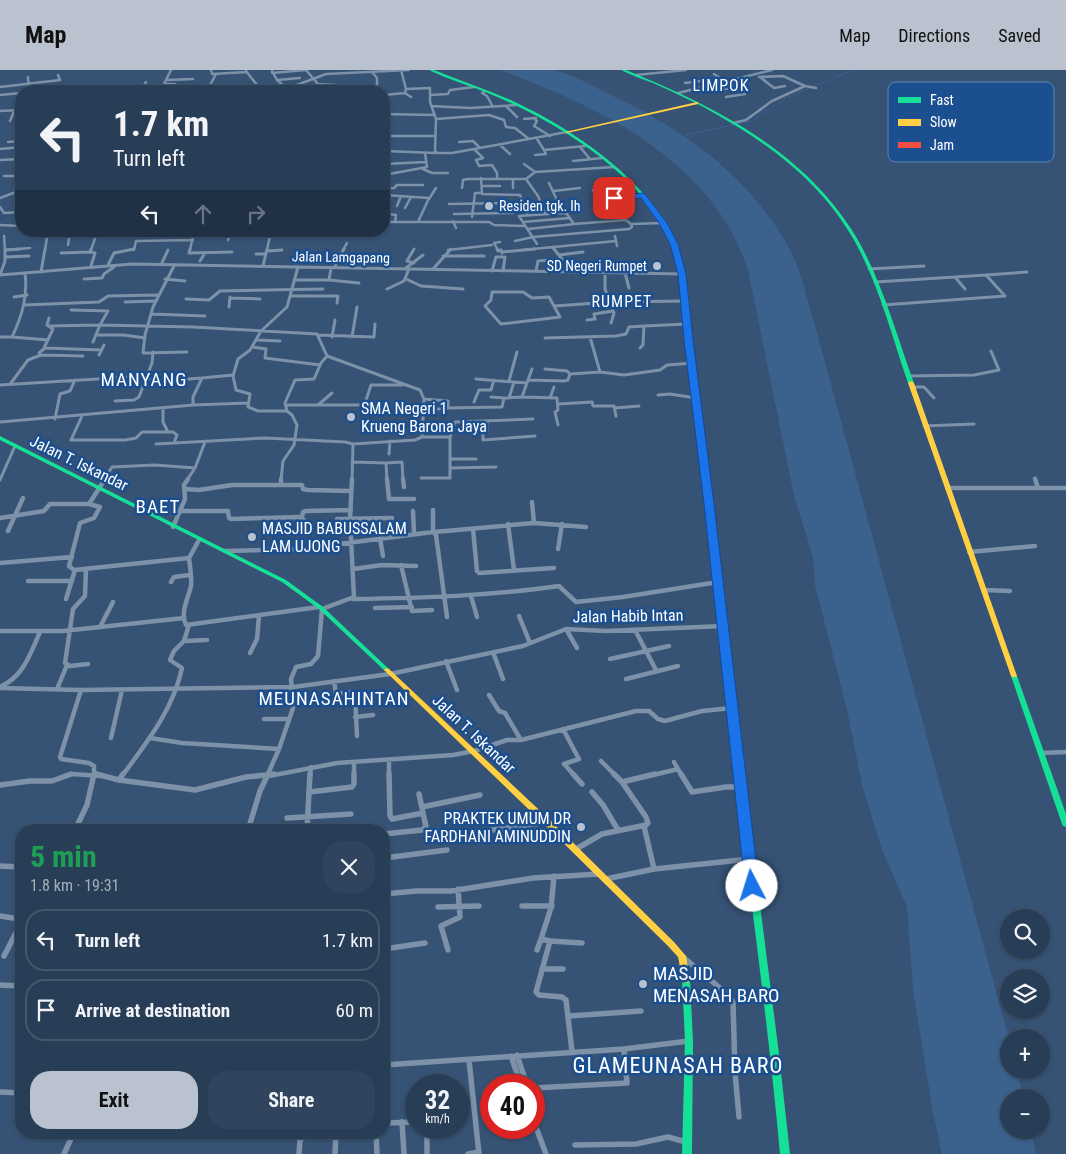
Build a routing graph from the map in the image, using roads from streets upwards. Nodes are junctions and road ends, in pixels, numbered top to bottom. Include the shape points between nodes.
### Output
1 (171, 70) edge
2 (211, 70) edge
3 (306, 70) edge
4 (401, 70) edge
5 (409, 70) edge
6 (431, 70) edge
7 (623, 70) edge
8 (677, 70) edge
9 (686, 70) edge
10 (746, 70) edge
11 (772, 70) edge
12 (246, 71) edge
13 (272, 71) edge
14 (346, 72) edge
15 (372, 72) junction
16 (216, 74) junction
17 (714, 74) dead end
18 (58, 75) dead end
19 (636, 75) junction
20 (753, 75) junction
21 (43, 76) dead end
22 (28, 77) dead end
23 (759, 77) junction
24 (300, 78) dead end
25 (193, 79) dead end
26 (313, 79) junction
27 (166, 80) junction
28 (278, 80) junction
29 (701, 81) dead end
30 (45, 82) junction
31 (146, 82) dead end
32 (692, 82) junction
33 (726, 82) junction
34 (685, 83) dead end
35 (30, 84) junction
36 (164, 84) joint
37 (175, 84) dead end
38 (20, 85) edge
39 (46, 85) edge
40 (144, 85) edge
41 (210, 85) edge
42 (257, 85) edge
43 (284, 85) edge
44 (298, 85) edge
45 (336, 85) edge
46 (377, 85) edge
47 (15, 86) edge
48 (785, 86) dead end
49 (805, 86) junction
50 (0, 87) edge
51 (474, 87) junction
52 (703, 87) junction
53 (737, 88) junction
54 (816, 88) dead end
55 (406, 89) junction
56 (712, 90) dead end
57 (485, 91) junction
58 (406, 93) junction
59 (678, 93) junction
60 (15, 94) edge
61 (390, 94) edge
62 (0, 95) edge
63 (430, 95) junction
64 (411, 97) dead end
65 (726, 97) dead end
66 (697, 103) junction
67 (517, 105) junction
68 (431, 106) junction
69 (506, 106) junction
70 (493, 107) junction
71 (14, 110) joint
72 (0, 111) edge
73 (390, 114) edge
74 (433, 114) junction
75 (517, 117) dead end
76 (543, 117) junction
77 (534, 118) junction
78 (497, 119) junction
79 (524, 119) dead end
80 (436, 120) junction
81 (10, 121) dead end
82 (493, 122) dead end
83 (736, 125) junction
84 (567, 132) junction
85 (390, 136) edge
86 (435, 136) junction
87 (550, 136) junction
88 (529, 139) junction
89 (537, 139) junction
90 (15, 141) edge
91 (8, 142) dead end
92 (459, 142) dead end
93 (499, 144) junction
94 (479, 147) junction
95 (582, 147) junction
96 (15, 148) edge
97 (0, 149) edge
98 (474, 149) junction
99 (544, 150) junction
100 (390, 151) edge
101 (424, 153) junction
102 (436, 153) junction
103 (510, 154) dead end
104 (535, 155) dead end
105 (602, 158) junction
106 (15, 159) edge
107 (590, 159) junction
108 (0, 160) edge
109 (573, 161) dead end
110 (426, 162) junction
111 (390, 164) edge
112 (524, 164) dead end
113 (614, 167) junction
114 (423, 169) junction
115 (478, 170) dead end
116 (535, 172) junction
117 (448, 173) dead end
118 (390, 174) edge
119 (4, 176) dead end
120 (15, 176) edge
121 (477, 178) junction
122 (481, 178) junction
123 (498, 179) junction
124 (513, 179) junction
125 (526, 179) junction
126 (550, 183) dead end
127 (423, 185) dead end
128 (482, 186) junction
129 (500, 186) junction
130 (390, 188) edge
131 (436, 188) dead end
132 (462, 188) dead end
133 (514, 188) dead end
134 (580, 188) dead end
135 (594, 190) dead end
136 (554, 191) junction
137 (15, 192) edge
138 (482, 193) junction
139 (502, 195) junction
140 (643, 195) junction
141 (390, 196) edge
142 (401, 196) junction
143 (411, 196) junction
144 (0, 198) edge
145 (429, 199) junction
146 (600, 199) junction
147 (590, 200) dead end
148 (509, 203) dead end
149 (449, 204) dead end
150 (473, 204) junction
151 (397, 206) dead end
152 (0, 207) edge
153 (405, 208) dead end
154 (15, 212) edge
155 (512, 213) dead end
156 (545, 213) junction
157 (563, 213) junction
158 (390, 214) edge
159 (454, 214) dead end
160 (472, 214) junction
161 (527, 214) junction
162 (570, 218) junction
163 (452, 221) junction
164 (472, 221) junction
165 (390, 222) edge
166 (395, 222) junction
167 (418, 222) junction
168 (663, 223) junction
169 (577, 224) junction
170 (631, 224) junction
171 (0, 225) edge
172 (15, 226) edge
173 (526, 226) junction
174 (456, 228) dead end
175 (586, 232) junction
176 (4, 236) dead end
177 (549, 236) junction
178 (47, 237) edge
179 (69, 237) edge
180 (96, 237) edge
181 (193, 237) edge
182 (229, 237) edge
183 (270, 237) edge
184 (270, 237) edge
185 (533, 237) junction
186 (193, 240) junction
187 (228, 240) dead end
188 (516, 241) dead end
189 (500, 242) dead end
190 (347, 243) dead end
191 (68, 244) dead end
192 (537, 244) dead end
193 (492, 245) dead end
194 (617, 246) dead end
195 (554, 247) junction
196 (30, 248) dead end
197 (414, 249) dead end
198 (5, 250) junction
199 (168, 250) dead end
200 (282, 250) dead end
201 (90, 252) junction
202 (232, 252) dead end
203 (266, 252) junction
204 (583, 252) dead end
205 (61, 253) dead end
206 (205, 253) junction
207 (256, 254) dead end
208 (422, 255) dead end
209 (559, 255) junction
210 (0, 256) edge
211 (5, 256) junction
212 (29, 256) dead end
213 (443, 256) junction
214 (484, 256) dead end
215 (200, 261) dead end
216 (414, 263) junction
217 (108, 265) junction
218 (161, 265) junction
219 (91, 266) junction
220 (174, 266) junction
221 (263, 266) junction
222 (924, 266) dead end
223 (298, 267) junction
224 (332, 268) junction
225 (407, 269) junction
226 (433, 269) junction
227 (869, 269) junction
228 (492, 271) junction
229 (503, 271) junction
230 (536, 271) junction
231 (41, 272) junction
232 (1027, 272) dead end
233 (25, 273) junction
234 (605, 273) junction
235 (625, 273) junction
236 (682, 274) junction
237 (0, 275) edge
238 (986, 275) junction
239 (955, 277) junction
240 (406, 278) junction
241 (84, 279) dead end
242 (165, 279) junction
243 (294, 280) junction
244 (329, 280) junction
245 (185, 281) dead end
246 (875, 282) junction
247 (359, 283) dead end
248 (629, 288) dead end
249 (291, 289) junction
250 (323, 289) dead end
251 (388, 289) dead end
252 (464, 289) dead end
253 (965, 289) dead end
254 (232, 291) junction
255 (27, 295) junction
256 (157, 295) junction
257 (290, 296) junction
258 (14, 297) dead end
259 (230, 298) junction
260 (186, 299) dead end
261 (260, 299) dead end
262 (155, 301) junction
263 (685, 301) junction
264 (124, 302) dead end
265 (610, 302) junction
266 (337, 303) dead end
267 (24, 305) junction
268 (884, 305) junction
269 (555, 306) junction
270 (229, 307) dead end
271 (358, 307) dead end
272 (71, 310) dead end
273 (613, 311) junction
274 (152, 314) junction
275 (205, 316) dead end
276 (49, 318) dead end
277 (335, 320) dead end
278 (587, 320) dead end
279 (611, 322) dead end
280 (375, 324) dead end
281 (687, 324) junction
282 (100, 325) junction
283 (48, 326) junction
284 (148, 326) junction
285 (644, 326) junction
286 (262, 332) junction
287 (96, 335) junction
288 (318, 335) junction
289 (0, 337) edge
290 (12, 337) junction
291 (332, 337) junction
292 (352, 337) junction
293 (590, 337) junction
294 (145, 338) junction
295 (546, 338) dead end
296 (48, 340) junction
297 (257, 340) junction
298 (280, 341) dead end
299 (93, 342) dead end
300 (81, 344) dead end
301 (104, 345) dead end
302 (252, 347) junction
303 (44, 348) junction
304 (640, 348) dead end
305 (78, 350) junction
306 (101, 350) junction
307 (991, 351) dead end
308 (154, 352) junction
309 (187, 352) dead end
310 (517, 352) dead end
311 (41, 355) junction
312 (77, 356) junction
313 (83, 356) dead end
314 (99, 356) dead end
315 (327, 356) junction
316 (693, 363) junction
317 (320, 365) junction
318 (532, 368) dead end
319 (546, 369) dead end
320 (600, 372) junction
321 (570, 374) junction
322 (233, 375) junction
323 (909, 376) junction
324 (146, 377) junction
325 (202, 378) junction
326 (476, 379) dead end
327 (75, 380) junction
328 (494, 380) junction
329 (528, 381) junction
330 (509, 382) junction
331 (514, 382) junction
332 (11, 383) junction
333 (403, 384) junction
334 (0, 385) edge
335 (554, 387) dead end
336 (914, 387) junction
337 (332, 393) dead end
338 (658, 395) dead end
339 (491, 397) dead end
340 (522, 397) junction
341 (506, 398) junction
342 (550, 398) junction
343 (696, 398) junction
344 (934, 398) dead end
345 (137, 399) junction
346 (424, 399) junction
347 (115, 401) dead end
348 (474, 402) dead end
349 (248, 403) junction
350 (558, 404) junction
351 (194, 405) junction
352 (287, 405) junction
353 (318, 405) junction
354 (640, 406) dead end
355 (163, 408) junction
356 (438, 408) dead end
357 (448, 408) junction
358 (615, 408) junction
359 (136, 410) junction
360 (286, 411) junction
361 (82, 416) junction
362 (616, 416) dead end
363 (55, 419) junction
364 (533, 419) dead end
365 (0, 422) edge
366 (487, 422) junction
367 (974, 424) dead end
368 (558, 425) dead end
369 (928, 426) junction
370 (168, 432) junction
371 (535, 436) dead end
372 (422, 437) junction
373 (450, 437) junction
374 (0, 438) edge
375 (296, 440) junction
376 (390, 441) junction
377 (205, 442) junction
378 (174, 443) junction
379 (156, 444) dead end
380 (353, 444) junction
381 (15, 446) junction
382 (389, 454) dead end
383 (476, 458) dead end
384 (450, 459) junction
385 (464, 459) junction
386 (352, 462) junction
387 (386, 463) junction
388 (496, 467) dead end
389 (195, 468) junction
390 (450, 468) junction
391 (464, 468) junction
392 (421, 478) dead end
393 (1035, 478) dead end
394 (0, 480) edge
395 (281, 484) junction
396 (404, 486) dead end
397 (98, 488) junction
398 (950, 488) junction
399 (1038, 488) junction
400 (1066, 488) edge
401 (184, 489) junction
402 (351, 491) junction
403 (23, 498) dead end
404 (414, 499) dead end
405 (532, 502) dead end
406 (88, 504) junction
407 (351, 510) junction
408 (433, 510) dead end
409 (180, 511) junction
410 (412, 511) dead end
411 (15, 516) junction
412 (302, 517) junction
413 (0, 518) edge
414 (272, 518) junction
415 (392, 518) dead end
416 (337, 519) dead end
417 (350, 519) junction
418 (534, 523) junction
419 (508, 524) junction
420 (562, 524) junction
421 (173, 527) junction
422 (586, 527) dead end
423 (473, 529) junction
424 (303, 530) dead end
425 (8, 531) dead end
426 (273, 532) dead end
427 (433, 532) junction
428 (414, 533) junction
429 (380, 538) junction
430 (199, 540) junction
431 (351, 543) junction
432 (1035, 546) dead end
433 (558, 548) dead end
434 (223, 551) junction
435 (972, 552) junction
436 (383, 556) dead end
437 (72, 557) junction
438 (189, 558) junction
439 (0, 563) edge
440 (400, 565) junction
441 (416, 566) dead end
442 (554, 568) dead end
443 (86, 569) junction
444 (353, 569) junction
445 (75, 570) junction
446 (514, 570) junction
447 (190, 575) junction
448 (28, 581) dead end
449 (72, 581) junction
450 (171, 582) dead end
451 (718, 582) junction
452 (984, 590) junction
453 (1010, 591) dead end
454 (471, 596) junction
455 (444, 598) junction
456 (66, 599) dead end
457 (353, 599) junction
458 (410, 599) junction
459 (113, 602) dead end
460 (412, 607) junction
461 (320, 608) junction
462 (375, 608) dead end
463 (432, 610) dead end
464 (259, 616) junction
465 (477, 616) dead end
466 (519, 616) dead end
467 (447, 617) dead end
468 (184, 618) junction
469 (189, 625) junction
470 (723, 626) junction
471 (100, 627) junction
472 (566, 629) junction
473 (71, 630) junction
474 (635, 630) junction
475 (0, 631) edge
476 (40, 632) junction
477 (207, 640) dead end
478 (184, 641) junction
479 (530, 644) junction
480 (669, 646) dead end
481 (577, 648) dead end
482 (644, 650) junction
483 (494, 652) junction
484 (250, 653) dead end
485 (610, 659) dead end
486 (446, 661) junction
487 (88, 664) dead end
488 (67, 665) junction
489 (678, 666) dead end
490 (656, 670) junction
491 (390, 674) junction
492 (503, 679) dead end
493 (626, 679) dead end
494 (334, 682) junction
495 (293, 687) junction
496 (0, 688) edge
497 (177, 688) junction
498 (57, 689) junction
499 (81, 690) junction
500 (122, 690) junction
501 (457, 690) dead end
502 (489, 695) dead end
503 (732, 708) junction
504 (373, 715) dead end
505 (355, 717) junction
506 (264, 719) dead end
507 (288, 719) junction
508 (563, 729) junction
509 (357, 736) dead end
510 (111, 738) dead end
511 (150, 738) junction
512 (521, 740) junction
513 (279, 749) junction
514 (474, 751) junction
515 (1066, 752) edge
516 (1041, 753) junction
517 (389, 760) junction
518 (600, 761) dead end
519 (354, 762) junction
520 (674, 762) dead end
521 (311, 767) junction
522 (678, 769) junction
523 (94, 774) junction
524 (267, 776) junction
525 (119, 780) junction
526 (622, 782) junction
527 (582, 784) dead end
528 (0, 785) edge
529 (741, 787) junction
530 (309, 792) junction
531 (592, 792) dead end
532 (419, 794) dead end
533 (480, 795) dead end
534 (1063, 805) edge
535 (422, 810) junction
536 (350, 814) dead end
537 (307, 816) junction
538 (287, 818) dead end
539 (548, 822) junction
540 (78, 824) edge
541 (250, 824) edge
542 (307, 824) edge
543 (1066, 824) edge
544 (644, 826) junction
545 (618, 830) junction
546 (390, 833) edge
547 (472, 833) dead end
548 (576, 849) junction
549 (447, 850) dead end
550 (390, 857) edge
551 (750, 859) junction
552 (0, 866) edge
553 (15, 867) edge
554 (654, 869) junction
555 (554, 876) junction
556 (604, 877) junction
557 (458, 890) junction
558 (390, 894) edge
559 (460, 906) junction
560 (479, 906) dead end
561 (522, 906) dead end
562 (552, 906) junction
563 (438, 907) dead end
564 (0, 916) edge
565 (15, 918) edge
566 (15, 937) edge
567 (541, 939) junction
568 (550, 941) junction
569 (425, 943) dead end
570 (582, 943) dead end
571 (390, 948) edge
572 (448, 950) dead end
573 (537, 950) dead end
574 (4, 956) dead end
575 (682, 956) junction
576 (542, 969) junction
577 (563, 970) dead end
578 (0, 985) edge
579 (15, 986) edge
580 (641, 1011) dead end
581 (569, 1016) junction
582 (689, 1041) junction
583 (624, 1049) junction
584 (572, 1051) junction
585 (514, 1055) junction
586 (469, 1060) junction
587 (390, 1065) edge
588 (518, 1074) edge
589 (522, 1074) edge
590 (545, 1087) edge
591 (0, 1092) edge
592 (15, 1093) edge
593 (740, 1116) dead end
594 (402, 1122) joint
595 (390, 1123) edge
596 (71, 1139) edge
597 (301, 1139) edge
598 (336, 1139) edge
599 (376, 1139) edge
600 (427, 1139) edge
601 (540, 1139) edge
602 (687, 1143) junction
603 (575, 1145) dead end
604 (479, 1153) edge
605 (64, 1154) edge
606 (299, 1154) edge
607 (335, 1154) edge
608 (377, 1154) edge
609 (404, 1154) edge
610 (427, 1154) edge
611 (468, 1154) edge
612 (546, 1154) edge
613 (687, 1154) edge
614 (785, 1154) edge

1 - 27 street
2 - 16 street
3 - 13 street
3 - 26 street
4 - 5 street
4 - 15 street
4 - 55 street
6 - 51 street
7 - 19 street
8 - 9 street
8 - 19 street
10 - 20 street
11 - 20 street
12 - 16 street
12 - 42 street
13 - 28 street
14 - 15 street
14 - 26 street
15 - 46 street via 377,78
16 - 41 street
17 - 33 street
18 - 30 street via 60,80
19 - 59 street
20 - 23 street
20 - 33 street
21 - 30 street
22 - 35 street
23 - 48 street via 774,88
23 - 49 street via 783,76
24 - 28 street
25 - 27 street
26 - 44 street
26 - 45 street via 318,84
27 - 36 street
28 - 43 street
29 - 32 street
30 - 35 street
30 - 39 street
31 - 40 street
32 - 34 street
32 - 52 street
33 - 52 street
33 - 53 street
35 - 38 street
36 - 37 street
47 - 50 street
49 - 54 street
49 - 83 street via 772,101
51 - 57 street
51 - 63 street
52 - 59 street
53 - 56 street
53 - 65 street via 745,95
55 - 58 street
55 - 63 street via 430,88
57 - 67 street
57 - 70 street via 482,92
58 - 61 street
58 - 64 street
59 - 66 street
60 - 62 street
63 - 68 street
66 - 83 street
66 - 84 street
67 - 69 street
67 - 76 street
68 - 70 street
68 - 74 street
69 - 70 street
69 - 75 street
71 - 72 street
71 - 81 street
73 - 74 street
74 - 80 street
76 - 77 street
76 - 84 street
77 - 79 street
77 - 87 street via 537,121 534,126
78 - 80 street via 489,115
78 - 82 street
78 - 88 street via 504,120 506,127 515,128
80 - 86 street
83 - 227 street via 794,167 833,208 851,233
84 - 87 street
84 - 95 street
85 - 86 street
86 - 102 street
87 - 89 street
88 - 89 street
88 - 93 street
89 - 99 street
90 - 91 street
92 - 94 street via 473,141
93 - 94 street
93 - 103 street
94 - 98 street
95 - 99 street
95 - 105 street
95 - 107 street
96 - 97 street
98 - 102 street
98 - 123 street via 484,158 476,160 479,166 495,168
99 - 104 street via 546,154
100 - 101 street
101 - 102 street
101 - 110 street
105 - 107 street
105 - 113 street
106 - 108 street
107 - 109 street
110 - 111 street
110 - 114 street via 427,167
112 - 116 street
113 - 116 street
113 - 140 street
114 - 117 street via 432,173
114 - 118 street
115 - 121 street
116 - 125 street
119 - 120 street
121 - 122 street
121 - 132 street via 464,180
122 - 123 street
122 - 128 street
123 - 124 street
123 - 129 street
124 - 125 street
124 - 133 street
125 - 156 street
126 - 136 street
127 - 130 street via 397,185
128 - 129 street
128 - 138 street
129 - 139 street
131 - 145 street
134 - 136 street
135 - 146 street
136 - 157 street
137 - 144 street
138 - 139 street
138 - 150 street via 475,193
139 - 161 street via 520,193
140 - 146 street
140 - 168 street
141 - 142 street
142 - 143 street
142 - 151 street
143 - 145 street
143 - 153 street
145 - 167 street
146 - 147 street
148 - 150 street
149 - 150 street
150 - 160 street
152 - 154 street via 4,213
155 - 160 street
156 - 157 street
156 - 161 street
157 - 162 street
158 - 166 street via 396,215
159 - 160 street
160 - 164 street
161 - 173 street via 519,216
162 - 169 street
162 - 173 street
163 - 164 street
163 - 167 street
163 - 174 street
164 - 173 street
165 - 166 street
166 - 167 street
168 - 170 street
168 - 236 street via 674,244
169 - 170 street via 626,220
169 - 173 street
169 - 175 street
170 - 175 street via 630,229
171 - 172 street
173 - 185 street
175 - 177 street
176 - 198 street
177 - 185 street
177 - 195 street
178 - 231 street
179 - 191 street
180 - 201 street
181 - 186 street
182 - 187 street
183 - 203 street
184 - 221 street
185 - 188 street
185 - 192 street
186 - 206 street via 189,253
186 - 217 street via 136,241 134,250 114,253
189 - 195 street via 494,243 503,254
190 - 224 street
193 - 213 street via 449,248
194 - 195 street via 615,238
195 - 209 street
196 - 198 street
197 - 216 street via 407,261
198 - 211 street
199 - 218 street
200 - 203 street
201 - 205 street
201 - 219 street via 95,253
202 - 206 street
203 - 207 street
203 - 221 street
204 - 209 street
206 - 215 street
208 - 216 street
209 - 230 street via 562,259 537,262
210 - 211 street
211 - 212 street
211 - 237 street
213 - 214 street
213 - 226 street
216 - 225 street
217 - 218 street, Jalan Lamgapang
217 - 219 street, Jalan Lamgapang
217 - 241 street via 114,267 101,278
218 - 220 street, Jalan Lamgapang
219 - 231 street, Jalan Lamgapang
220 - 221 street, Jalan Lamgapang
220 - 242 street
221 - 223 street, Jalan Lamgapang
222 - 227 street
223 - 224 street, Jalan Lamgapang
223 - 243 street
224 - 225 street, Jalan Lamgapang
224 - 244 street
225 - 226 street, Jalan Lamgapang
225 - 240 street
226 - 228 street, Jalan Lamgapang
227 - 246 street
228 - 229 street, Jalan Lamgapang
228 - 229 street via 496,257 503,256
229 - 230 street, Jalan Lamgapang
230 - 234 street, Jalan Lamgapang
231 - 233 street, Jalan Lamgapang
232 - 238 street
233 - 237 street, Jalan Lamgapang
233 - 255 street
234 - 235 street, Jalan Lamgapang
234 - 265 street via 605,289
235 - 236 street, Jalan Lamgapang
235 - 248 street
236 - 263 street
238 - 239 street
238 - 268 street via 1005,296
239 - 246 street
239 - 253 street
240 - 251 street
240 - 252 street via 421,286
242 - 245 street
242 - 256 street
243 - 244 street
243 - 249 street
244 - 247 street
246 - 268 street
249 - 250 street
249 - 254 street
249 - 257 street
254 - 259 street
254 - 260 street via 218,292 210,300
255 - 258 street
255 - 267 street
256 - 262 street
256 - 267 street via 108,296 97,303
257 - 266 street via 338,296
257 - 286 street via 283,312
259 - 261 street
259 - 270 street
262 - 264 street
262 - 274 street
263 - 265 street
263 - 281 street
265 - 269 street
265 - 273 street
267 - 290 street
268 - 323 street
269 - 269 street via 549,297 532,298 524,292 492,292 491,300 485,305 503,324 560,317
271 - 292 street
272 - 282 street via 108,311
273 - 278 street via 594,314 595,320
273 - 279 street
274 - 275 street
274 - 284 street
276 - 283 street
277 - 291 street
280 - 292 street via 374,337
281 - 285 street
281 - 316 street
282 - 283 street
282 - 284 street
282 - 287 street
283 - 296 street via 53,328
284 - 286 street
284 - 294 street
285 - 293 street via 629,327 628,332 621,335
285 - 304 street
286 - 288 street
286 - 297 street
287 - 294 street
287 - 299 street
288 - 291 street
288 - 315 street
289 - 290 street
290 - 296 street
291 - 292 street
293 - 295 street
293 - 320 street
294 - 308 street via 144,353
296 - 303 street
297 - 298 street
297 - 302 street
300 - 305 street
301 - 306 street
302 - 317 street via 266,349 265,358
302 - 322 street via 238,359
303 - 305 street
303 - 311 street via 39,353
305 - 306 street
305 - 312 street
306 - 314 street
307 - 323 street via 1000,370 974,375
308 - 309 street
308 - 324 street
310 - 330 street
311 - 312 street
311 - 332 street via 25,361
312 - 313 street
315 - 317 street
315 - 333 street
316 - 320 street via 669,364 660,370 624,375
316 - 343 street
317 - 352 street via 314,379 295,380
318 - 329 street
319 - 321 street
320 - 321 street
321 - 329 street via 567,381
322 - 325 street
322 - 349 street via 236,390 250,394
323 - 336 street
324 - 325 street via 163,381
324 - 327 street
324 - 345 street
325 - 351 street via 193,397
326 - 328 street
327 - 332 street
327 - 363 street via 70,391 60,394
328 - 330 street
328 - 348 street via 491,390 479,390
329 - 331 street
329 - 340 street
330 - 331 street
331 - 341 street
332 - 334 street
333 - 346 street via 420,390
333 - 353 street via 371,385 365,403 360,405
335 - 342 street
336 - 344 street via 922,387
336 - 369 street
337 - 353 street
338 - 343 street
339 - 341 street
340 - 341 street
340 - 342 street
341 - 357 street via 502,407
342 - 350 street via 557,398
343 - 451 street
345 - 347 street
345 - 359 street
346 - 357 street via 448,400
346 - 372 street
349 - 351 street
349 - 360 street via 248,407 258,411
350 - 358 street via 592,402 593,406
350 - 368 street
351 - 355 street
352 - 353 street
352 - 360 street
354 - 358 street
355 - 359 street
355 - 370 street via 163,422
356 - 357 street
358 - 362 street
359 - 361 street
360 - 375 street via 296,422
361 - 363 street
361 - 370 street via 71,440 125,440 136,438 142,432
363 - 365 street
364 - 366 street
366 - 371 street via 483,440
366 - 373 street via 455,422
367 - 369 street
369 - 398 street
370 - 378 street via 176,433
372 - 373 street
372 - 376 street
373 - 384 street
374 - 381 street, Jalan T. Iskandar
375 - 377 street via 265,438
375 - 380 street
375 - 395 street via 283,461
376 - 380 street
376 - 382 street
377 - 378 street
377 - 389 street
378 - 379 street
380 - 386 street
381 - 394 street
381 - 397 street, Jalan T. Iskandar
383 - 385 street
384 - 385 street
384 - 390 street
385 - 391 street
386 - 387 street
386 - 402 street
387 - 396 street via 401,462
387 - 404 street via 389,499
388 - 391 street
389 - 397 street via 115,466
389 - 401 street
390 - 391 street
390 - 392 street via 450,478
393 - 399 street
395 - 401 street
395 - 402 street via 302,485 308,490
397 - 406 street
397 - 421 street, Jalan T. Iskandar
398 - 399 street
398 - 435 street
399 - 400 street
401 - 409 street via 185,499
402 - 407 street
403 - 411 street
405 - 418 street
406 - 411 street via 50,504 44,511
406 - 437 street via 100,507 94,518 80,523
407 - 412 street via 306,511
407 - 417 street
408 - 427 street
409 - 414 street via 229,511 231,519
409 - 421 street
410 - 428 street
411 - 413 street
411 - 425 street
412 - 414 street
412 - 424 street
414 - 426 street
415 - 417 street
416 - 417 street
417 - 431 street
418 - 419 street
418 - 420 street
419 - 423 street
419 - 446 street
420 - 422 street
420 - 433 street
421 - 430 street, Jalan T. Iskandar
423 - 427 street
423 - 446 street via 478,572
427 - 428 street
427 - 455 street
428 - 429 street
429 - 431 street
429 - 436 street
430 - 434 street, Jalan T. Iskandar
430 - 438 street
431 - 434 street via 300,549
431 - 444 street
432 - 435 street
434 - 461 street, Jalan T. Iskandar via 284,581
435 - 452 street
437 - 439 street
437 - 445 street via 69,566
438 - 443 street
438 - 447 street
440 - 441 street
440 - 444 street
440 - 458 street
442 - 446 street
443 - 445 street
443 - 473 street via 85,596 73,609
444 - 457 street
445 - 449 street
447 - 450 street via 173,577
447 - 468 street
448 - 449 street
449 - 456 street
451 - 454 street via 576,602 559,586
451 - 470 street
452 - 453 street
452 - 516 street
454 - 455 street
454 - 465 street
455 - 458 street
455 - 467 street
457 - 458 street
457 - 461 street
458 - 460 street
459 - 471 street
460 - 462 street
460 - 463 street via 412,611
461 - 464 street
461 - 491 street, Jalan T. Iskandar
461 - 495 street via 318,656 311,664 296,667 291,679
464 - 469 street
464 - 484 street via 257,639
466 - 479 street
468 - 469 street via 185,624
468 - 471 street
469 - 478 street
470 - 474 street, Jalan Habib Intan
470 - 503 street
471 - 473 street
472 - 474 street, Jalan Habib Intan
472 - 479 street, Jalan Habib Intan
472 - 481 street
473 - 476 street
473 - 488 street
474 - 482 street
475 - 476 street
476 - 496 street via 20,676
477 - 478 street
478 - 497 street via 170,660 182,668
479 - 483 street, Jalan Habib Intan
480 - 482 street
482 - 485 street
482 - 490 street
483 - 486 street, Jalan Habib Intan
483 - 492 street
486 - 491 street, Jalan Habib Intan
486 - 501 street
487 - 488 street
488 - 498 street
489 - 490 street
490 - 493 street
491 - 494 street, Jalan Habib Intan
491 - 514 street, Jalan T. Iskandar
494 - 495 street, Jalan Habib Intan
494 - 505 street via 336,694 355,694
495 - 497 street, Jalan Habib Intan
495 - 507 street via 293,708
496 - 498 street, Jalan Habib Intan
497 - 500 street, Jalan Habib Intan
497 - 511 street
498 - 499 street, Jalan Habib Intan
499 - 500 street, Jalan Habib Intan
499 - 523 street via 60,757 89,763 94,766
500 - 510 street
502 - 512 street via 499,711 505,713
503 - 508 street via 702,711 665,721 644,710
503 - 529 street
504 - 505 street
505 - 509 street
506 - 507 street
507 - 513 street
508 - 512 street
508 - 527 street via 579,759 564,764
511 - 513 street via 182,744
511 - 525 street
512 - 514 street via 507,740
513 - 524 street
514 - 517 street
514 - 539 street, Jalan T. Iskandar
515 - 516 street
516 - 534 street
517 - 519 street
517 - 535 street via 390,816 399,818
518 - 526 street
519 - 521 street
519 - 530 street via 352,787
520 - 522 street
521 - 524 street
521 - 530 street
522 - 526 street
522 - 529 street via 692,792 726,786
523 - 525 street
523 - 528 street via 72,774 52,781
523 - 540 street via 87,805
524 - 525 street via 246,777 196,790
524 - 541 street
526 - 544 street via 647,820
529 - 551 street
530 - 537 street
531 - 545 street
532 - 535 street
533 - 535 street
534 - 543 street
535 - 546 street via 426,827 422,830
536 - 537 street
537 - 538 street
537 - 542 street
539 - 547 street
539 - 548 street, Jalan T. Iskandar
544 - 545 street
544 - 554 street
545 - 548 street via 602,834
548 - 556 street, Jalan T. Iskandar
549 - 550 street
551 - 554 street
551 - 614 street via 776,1056
552 - 553 street
554 - 556 street
555 - 556 street
555 - 557 street
555 - 562 street
556 - 575 street, Jalan T. Iskandar
557 - 558 street
557 - 559 street
559 - 560 street
559 - 563 street
559 - 572 street via 460,917 441,926
561 - 562 street
562 - 567 street
564 - 565 street
566 - 574 street
567 - 568 street
567 - 573 street
568 - 570 street
568 - 576 street
569 - 571 street
575 - 582 street via 687,983
575 - 593 street via 733,1002
576 - 577 street
576 - 581 street via 537,994 562,997 566,1000
578 - 579 street
580 - 581 street
581 - 584 street
582 - 583 street
582 - 602 street
583 - 584 street
583 - 590 street via 627,1083
584 - 585 street
585 - 586 street
585 - 588 street
585 - 589 street
586 - 587 street
586 - 604 street
591 - 592 street
594 - 595 street
594 - 609 street
596 - 605 street
597 - 606 street
598 - 607 street
599 - 608 street
600 - 610 street
601 - 612 street
602 - 603 street via 668,1138 636,1144
602 - 613 street
604 - 611 street

